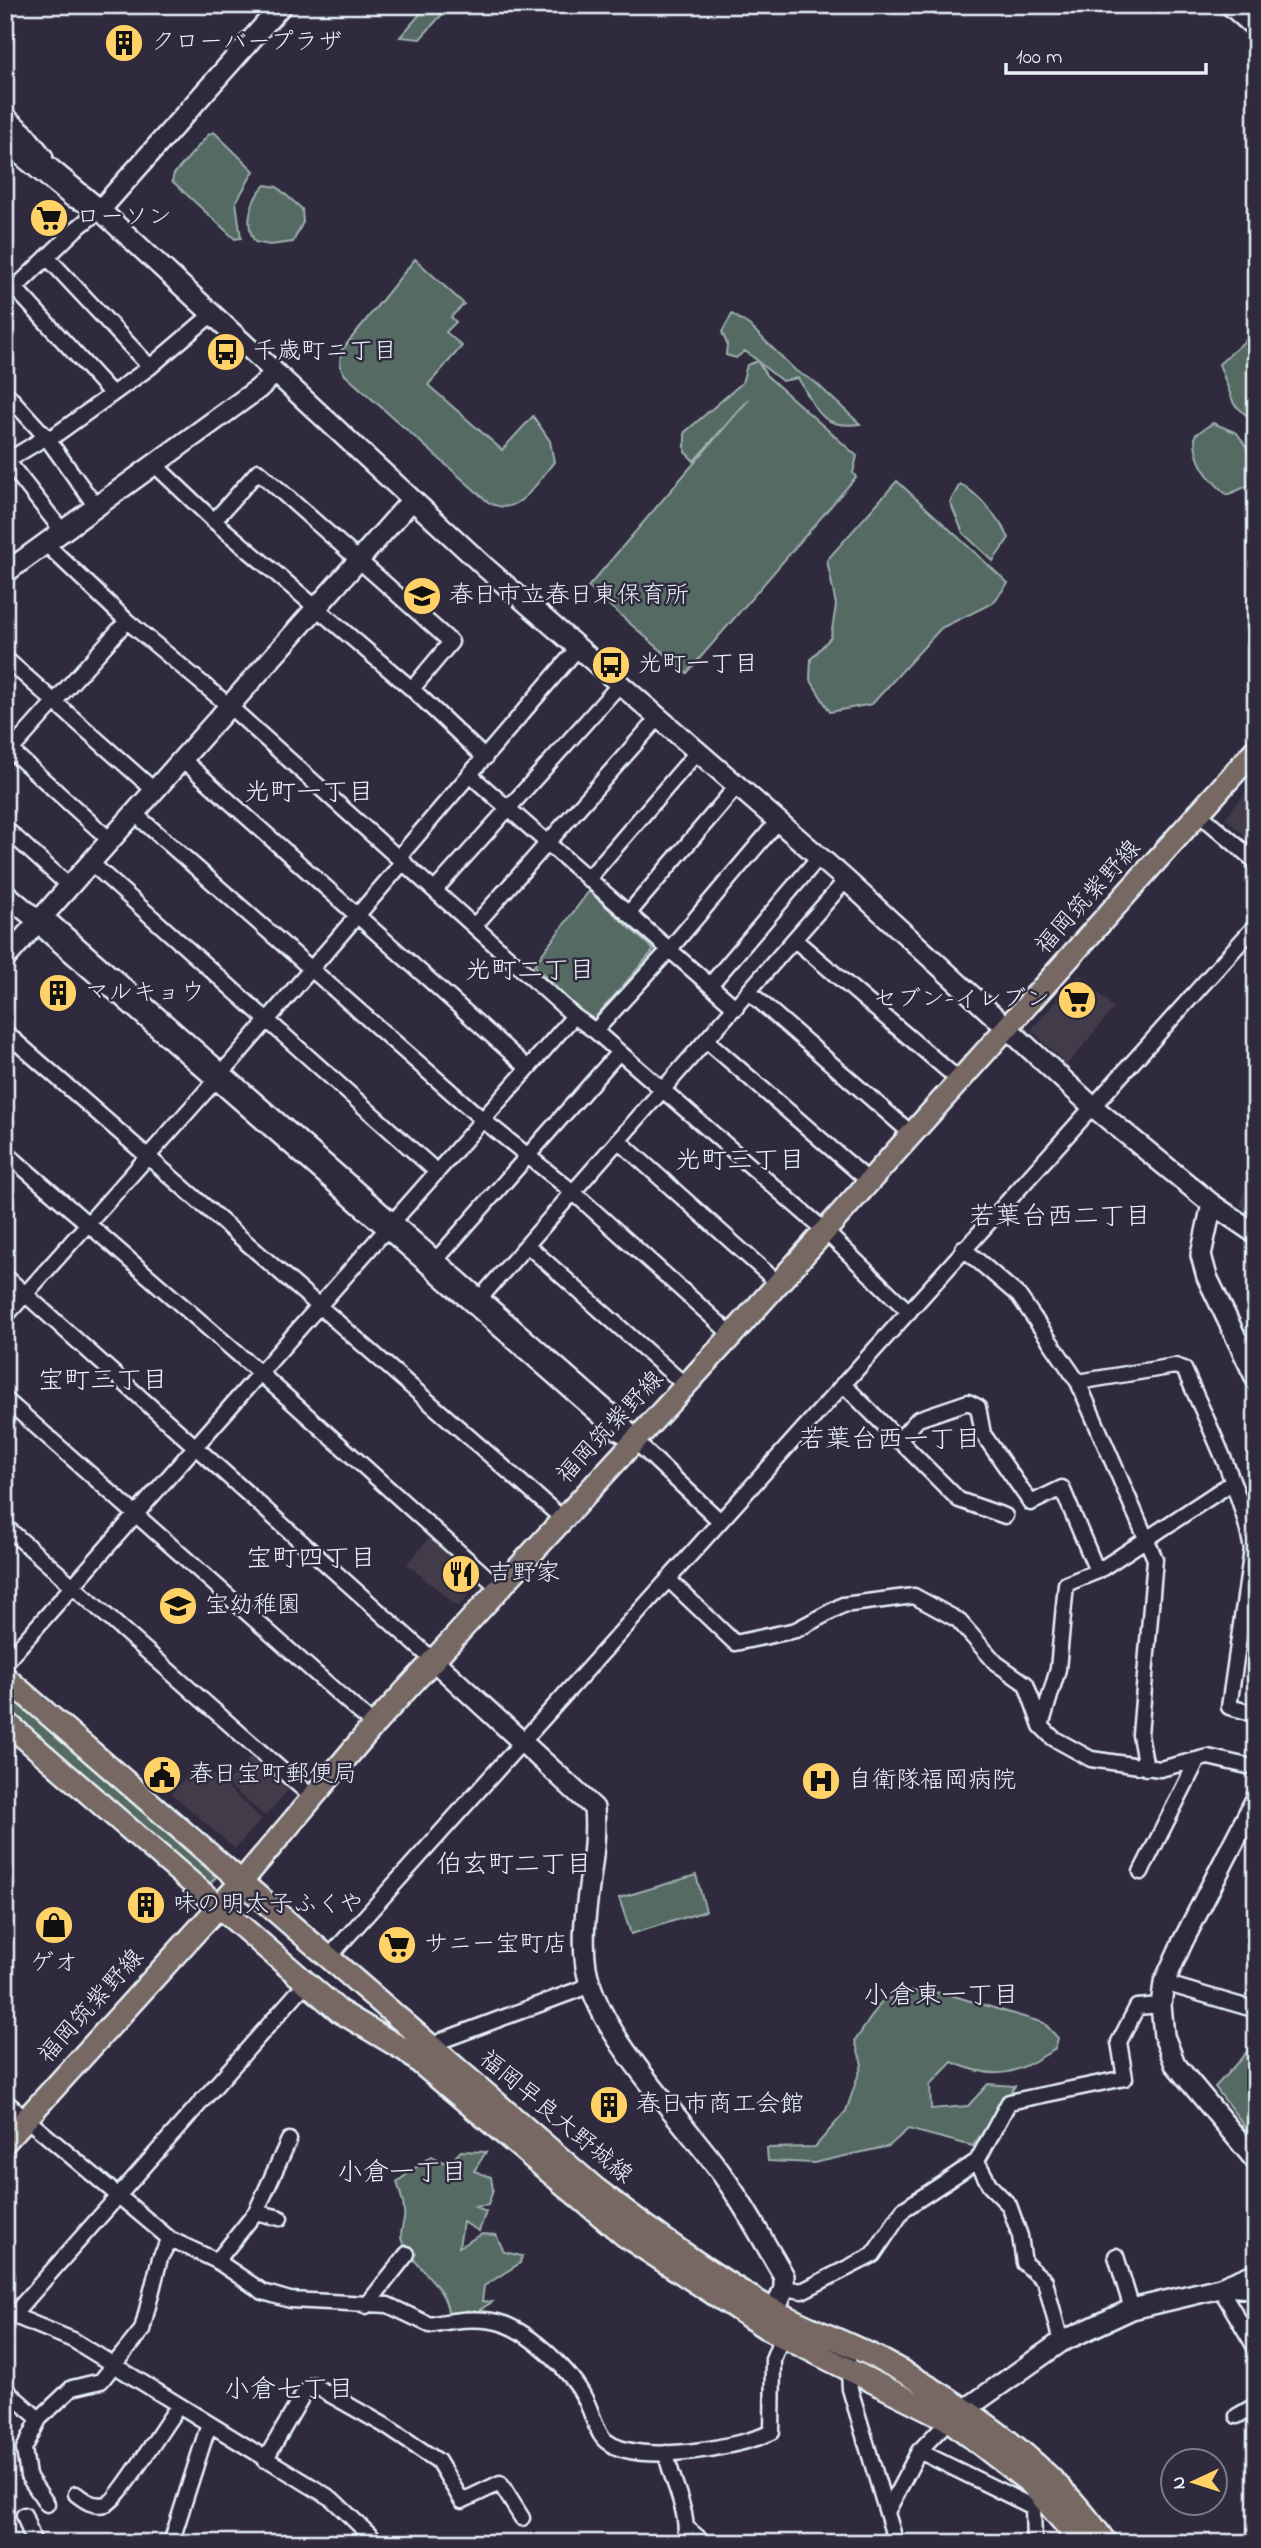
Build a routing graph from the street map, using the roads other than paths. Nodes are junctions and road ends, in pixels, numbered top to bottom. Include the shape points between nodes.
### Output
1 (282, 5) edge
2 (1230, 5) edge
3 (1256, 28) edge
4 (5, 114) edge
5 (5, 131) edge
6 (5, 145) edge
7 (59, 174) junction
8 (100, 210) junction
9 (47, 257) junction
10 (10, 293) edge
11 (211, 315) junction
12 (150, 367) junction
13 (275, 373) junction
14 (5, 392) edge
15 (112, 394) junction
16 (46, 436) junction
17 (6, 460) edge
18 (155, 465) junction
19 (412, 500) junction
20 (97, 508) junction
21 (214, 521) junction
22 (63, 532) junction
23 (46, 544) junction
24 (358, 558) junction
25 (5, 573) edge
26 (315, 606) junction
27 (127, 621) junction
28 (578, 648) junction
29 (5, 658) edge
30 (620, 684) junction
31 (412, 689) junction
32 (55, 700) junction
33 (228, 705) junction
34 (659, 717) junction
35 (1256, 750) edge
36 (7, 751) edge
37 (698, 751) junction
38 (485, 758) junction
39 (181, 759) junction
40 (470, 775) junction
41 (737, 786) junction
42 (155, 791) junction
43 (508, 809) junction
44 (135, 814) junction
45 (1201, 815) junction
46 (778, 821) junction
47 (5, 828) edge
48 (110, 840) junction
49 (548, 844) junction
50 (819, 857) junction
51 (401, 859) junction
52 (90, 862) junction
53 (1256, 862) edge
54 (588, 879) junction
55 (846, 880) junction
56 (69, 887) junction
57 (435, 890) junction
58 (5, 893) edge
59 (628, 914) junction
60 (359, 916) junction
61 (38, 922) junction
62 (475, 925) junction
63 (1256, 925) edge
64 (795, 940) junction
65 (669, 950) junction
66 (5, 959) edge
67 (313, 968) junction
68 (710, 985) junction
69 (749, 992) junction
70 (736, 1007) junction
71 (574, 1016) junction
72 (268, 1020) junction
73 (1008, 1026) junction
74 (596, 1031) junction
75 (5, 1032) edge
76 (706, 1040) junction
77 (619, 1052) junction
78 (528, 1068) junction
79 (218, 1077) junction
80 (959, 1080) junction
81 (661, 1089) junction
82 (1093, 1107) junction
83 (482, 1120) junction
84 (912, 1133) junction
85 (618, 1140) junction
86 (5, 1152) edge
87 (149, 1155) junction
88 (529, 1156) junction
89 (438, 1172) junction
90 (870, 1182) junction
91 (573, 1192) junction
92 (1212, 1204) junction
93 (89, 1223) junction
94 (389, 1227) junction
95 (824, 1230) junction
96 (1256, 1234) edge
97 (527, 1245) junction
98 (963, 1248) junction
99 (436, 1260) junction
100 (5, 1276) edge
101 (778, 1283) junction
102 (25, 1293) junction
103 (477, 1302) junction
104 (320, 1306) junction
105 (909, 1312) junction
106 (5, 1317) edge
107 (732, 1335) junction
108 (261, 1374) junction
109 (1256, 1379) edge
110 (1078, 1382) junction
111 (843, 1384) junction
112 (686, 1386) junction
113 (5, 1399) edge
114 (898, 1441) junction
115 (636, 1442) junction
116 (197, 1447) junction
117 (1233, 1482) junction
118 (137, 1515) junction
119 (1005, 1517) dead end
120 (563, 1519) junction
121 (720, 1521) junction
122 (5, 1526) edge
123 (1146, 1539) junction
124 (1097, 1572) junction
125 (668, 1579) junction
126 (75, 1587) junction
127 (498, 1587) junction
128 (433, 1660) junction
129 (5, 1663) edge
130 (5, 1677) edge
131 (1256, 1714) edge
132 (5, 1721) edge
133 (374, 1726) junction
134 (1041, 1726) junction
135 (521, 1742) junction
136 (1197, 1761) junction
137 (1146, 1768) junction
138 (1256, 1768) edge
139 (312, 1797) junction
140 (1256, 1798) edge
141 (1141, 1872) dead end
142 (242, 1881) junction
143 (219, 1905) junction
144 (329, 1957) junction
145 (306, 1983) junction
146 (1164, 1983) junction
147 (591, 1985) junction
148 (1161, 2005) junction
149 (1256, 2010) edge
150 (432, 2049) junction
151 (406, 2051) junction
152 (439, 2078) junction
153 (5, 2101) edge
154 (25, 2121) junction
155 (289, 2140) dead end
156 (5, 2143) edge
157 (976, 2161) junction
158 (1256, 2161) edge
159 (120, 2195) junction
160 (256, 2212) junction
161 (280, 2218) dead end
162 (170, 2239) junction
163 (407, 2254) dead end
164 (1116, 2256) dead end
165 (217, 2261) junction
166 (1256, 2273) edge
167 (784, 2288) junction
168 (1220, 2288) junction
169 (1256, 2291) edge
170 (754, 2299) junction
171 (366, 2306) junction
172 (1132, 2309) junction
173 (775, 2311) junction
174 (9, 2313) edge
175 (827, 2335) junction
176 (782, 2336) junction
177 (1061, 2342) junction
178 (1256, 2349) edge
179 (112, 2364) junction
180 (851, 2371) junction
181 (5, 2389) edge
182 (1256, 2406) edge
183 (178, 2407) junction
184 (957, 2414) junction
185 (1237, 2416) dead end
186 (39, 2419) junction
187 (209, 2424) junction
188 (919, 2452) junction
189 (666, 2453) junction
190 (265, 2460) junction
191 (76, 2494) dead end
192 (47, 2504) dead end
193 (888, 2510) junction
194 (24, 2515) dead end
195 (522, 2518) dead end
196 (686, 2536) edge
197 (34, 2543) edge
198 (171, 2543) edge
199 (378, 2543) edge
200 (705, 2543) edge
201 (896, 2543) edge
202 (1034, 2543) edge
203 (1081, 2543) edge
204 (1106, 2543) edge

1 - 8 street
2 - 3 street
4 - 7 street
5 - 7 street
6 - 8 street via 71,199
7 - 8 street
8 - 9 street
8 - 11 street
9 - 10 street
9 - 12 street
10 - 15 street
11 - 12 street
11 - 13 street
12 - 15 street
13 - 18 street
13 - 19 street
14 - 16 street
15 - 16 street via 54,436
16 - 17 street
16 - 20 street
17 - 22 street
18 - 20 street
18 - 21 street
19 - 24 street
19 - 28 street
20 - 22 street
21 - 24 street via 258,471
21 - 26 street
22 - 23 street
23 - 25 street
23 - 27 street
24 - 26 street
24 - 31 street via 451,642
26 - 31 street
26 - 33 street
27 - 32 street
27 - 33 street
28 - 30 street
28 - 38 street
29 - 32 street
30 - 34 street
30 - 43 street
31 - 38 street
32 - 36 street
32 - 42 street
33 - 39 street
33 - 51 street
34 - 37 street
34 - 49 street
35 - 45 main road, 福岡筑紫野線
36 - 48 street
37 - 41 street
37 - 54 street
38 - 40 street
39 - 42 street
39 - 60 street
40 - 43 street
40 - 51 street
41 - 46 street
41 - 59 street
42 - 44 street
43 - 49 street
43 - 57 street
44 - 48 street
44 - 67 street
45 - 53 street
45 - 73 main road, 福岡筑紫野線
46 - 50 street
46 - 65 street
47 - 56 street
48 - 52 street
49 - 54 street
49 - 62 street
50 - 55 street
50 - 68 street
51 - 57 street
51 - 60 street
52 - 56 street
52 - 72 street
54 - 59 street
55 - 64 street
55 - 73 street
56 - 61 street
57 - 62 street
58 - 61 street
59 - 65 street
60 - 67 street
60 - 78 street
61 - 66 street
61 - 79 street via 53,923
62 - 71 street
63 - 82 street
64 - 69 street
64 - 80 street
65 - 68 street
65 - 74 street
67 - 72 street
67 - 83 street
68 - 70 street
69 - 70 street
69 - 84 street
70 - 76 street
71 - 74 street
71 - 78 street
72 - 79 street
72 - 89 street
73 - 80 main road, 福岡筑紫野線
73 - 82 street
74 - 77 street
75 - 87 street
76 - 81 street
76 - 90 street
77 - 81 street
77 - 88 street
78 - 83 street
79 - 87 street
79 - 94 street
80 - 84 main road, 福岡筑紫野線
81 - 85 street
81 - 95 street
82 - 92 street
82 - 98 street
83 - 88 street
83 - 89 street
84 - 90 main road, 福岡筑紫野線
85 - 91 street
85 - 101 street
86 - 93 street
87 - 93 street
87 - 104 street
88 - 91 street
88 - 99 street
89 - 94 street
90 - 95 main road, 福岡筑紫野線
91 - 97 street
91 - 107 street
92 - 96 street
92 - 109 street via 1201,1255
93 - 102 street
93 - 108 street
94 - 99 street
94 - 103 street
94 - 104 street
95 - 101 main road, 福岡筑紫野線
95 - 105 street
97 - 103 street
97 - 112 street
98 - 105 street
98 - 110 street via 1019,1296
99 - 103 street
100 - 102 street
101 - 107 main road, 福岡筑紫野線
102 - 106 street
102 - 116 street
103 - 115 street via 624,1423
104 - 108 street
104 - 120 street
105 - 111 street
107 - 112 main road, 福岡筑紫野線
108 - 116 street
108 - 127 street
110 - 117 street via 1175,1366 1184,1369
110 - 123 street
111 - 114 street
111 - 121 street
112 - 115 main road, 福岡筑紫野線
113 - 118 street
114 - 119 street via 959,1500
114 - 124 street via 918,1419 968,1402 978,1407 983,1434 1031,1503 1062,1488
115 - 120 main road, 福岡筑紫野線
115 - 121 street
116 - 118 street
116 - 128 street
117 - 123 street
117 - 131 street via 1252,1549 1229,1707
118 - 126 street
118 - 133 street
120 - 127 main road, 福岡筑紫野線
121 - 125 street
122 - 126 street
123 - 124 street
123 - 137 street via 1155,1559 1140,1735
124 - 134 street via 1066,1584 1058,1669
125 - 134 street via 735,1643 796,1630 843,1605 914,1596 958,1620 996,1662 1026,1684
125 - 135 street
126 - 129 street
126 - 139 street
127 - 128 main road, 福岡筑紫野線
128 - 133 main road, 福岡筑紫野線
128 - 135 street
130 - 142 main road, 福岡早良大野城線
132 - 143 main road, 福岡早良大野城線
133 - 139 main road, 福岡筑紫野線
134 - 137 street via 1091,1759
135 - 144 street
135 - 147 street via 594,1808 597,1835 583,1933
136 - 137 street
136 - 138 street via 1208,1757
136 - 141 street
139 - 142 main road, 福岡筑紫野線
140 - 146 street
142 - 143 main road, 福岡筑紫野線
142 - 144 main road, 福岡早良大野城線
143 - 145 main road, 福岡早良大野城線
143 - 154 main road, 福岡筑紫野線
144 - 150 main road, 福岡早良大野城線
145 - 151 main road, 福岡早良大野城線 via 339,2011
145 - 159 street
146 - 148 street
146 - 149 street
147 - 150 street via 443,2040
147 - 167 street via 594,2001 612,2031 726,2180 784,2276
148 - 157 street via 1138,2007 1119,2042 1125,2078 1009,2102
148 - 158 street via 1164,2036 1175,2064
150 - 151 street
150 - 152 street via 431,2062
150 - 170 main road, 福岡早良大野城線 via 668,2245
151 - 152 main road, 福岡早良大野城線
152 - 176 main road, 福岡早良大野城線 via 625,2236
153 - 154 street
154 - 156 main road, 福岡筑紫野線
154 - 159 street
155 - 160 street
157 - 167 street via 904,2209 873,2255 802,2291
157 - 177 street via 990,2186 1009,2205 1024,2263 1045,2281
159 - 162 street
159 - 174 street
160 - 161 street
160 - 165 street
162 - 165 street
162 - 179 street via 160,2258 142,2330
163 - 171 street
164 - 172 street
165 - 171 street via 263,2292 290,2300
166 - 168 street
167 - 173 street
168 - 169 street
168 - 172 street
168 - 178 street
170 - 173 main road, 福岡早良大野城線
170 - 176 street
171 - 189 street via 388,2305 430,2325 456,2319 504,2324 556,2358 584,2396 603,2439 618,2449
172 - 177 street
173 - 175 main road, 福岡早良大野城線
174 - 179 street via 73,2340
175 - 180 street via 848,2358
175 - 184 main road, 福岡早良大野城線 via 885,2362
176 - 180 main road, 福岡早良大野城線
176 - 189 street via 773,2359 772,2432 750,2442
177 - 184 street
179 - 183 street
179 - 186 street via 101,2381 72,2388
180 - 184 main road, 福岡早良大野城線
180 - 193 street via 850,2389
181 - 186 street
182 - 185 street
183 - 187 street
183 - 191 street via 118,2497 107,2504 91,2505
184 - 188 street
184 - 203 main road, 福岡早良大野城線 via 1031,2483
184 - 204 main road, 福岡早良大野城線 via 1044,2471 1082,2509
186 - 192 street via 24,2449 29,2476
187 - 190 street
187 - 198 street
188 - 193 street
188 - 202 street via 1033,2507
189 - 196 street
190 - 195 street via 313,2385 438,2461 462,2501 500,2483
190 - 199 street via 332,2499
193 - 201 street
194 - 197 street
196 - 200 street

